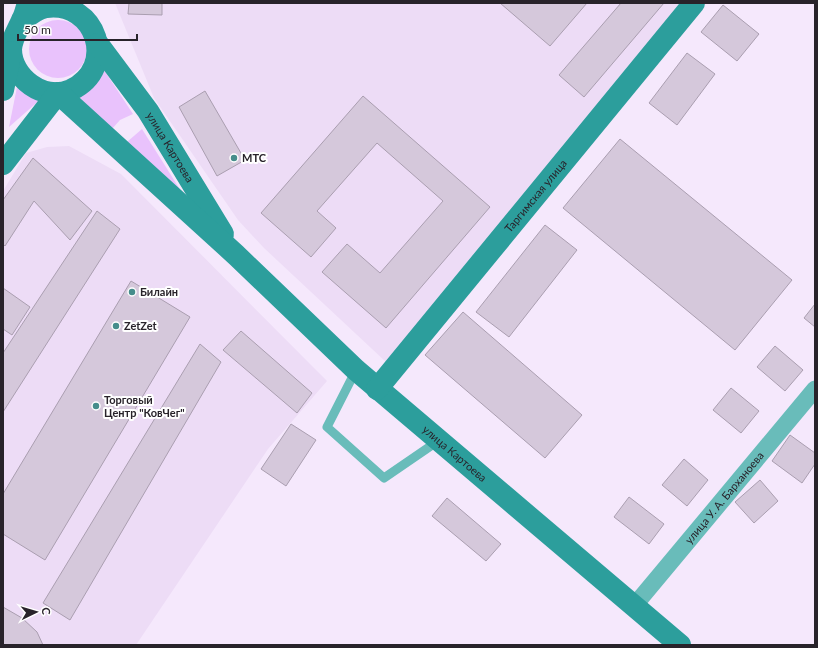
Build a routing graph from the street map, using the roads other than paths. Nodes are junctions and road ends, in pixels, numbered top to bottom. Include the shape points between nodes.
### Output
1 (89, 3) edge
2 (694, 3) edge
3 (25, 12) edge
4 (95, 35) junction
5 (11, 48) junction
6 (3, 90) edge
7 (58, 93) junction
8 (3, 164) edge
9 (236, 255) junction
10 (356, 370) junction
11 (377, 389) junction
12 (815, 389) edge
13 (438, 440) junction
14 (634, 606) junction
15 (680, 645) edge

1 - 4 main road
2 - 11 main road, Таргимская улица
3 - 4 main road via 58,6 72,9 83,17
3 - 5 main road via 14,34
4 - 7 main road via 98,56 88,77 80,85
4 - 9 main road, улица Картоева via 148,111
5 - 6 main road
5 - 7 main road via 20,76 30,85 43,91
7 - 8 main road
7 - 9 main road, улица Картоева
9 - 10 main road, улица Картоева
10 - 11 main road, улица Картоева
10 - 13 lane via 327,427 384,478
11 - 13 main road, улица Картоева
12 - 14 street, улица У. А. Барханоева
13 - 14 main road, улица Картоева
14 - 15 main road, улица Картоева

